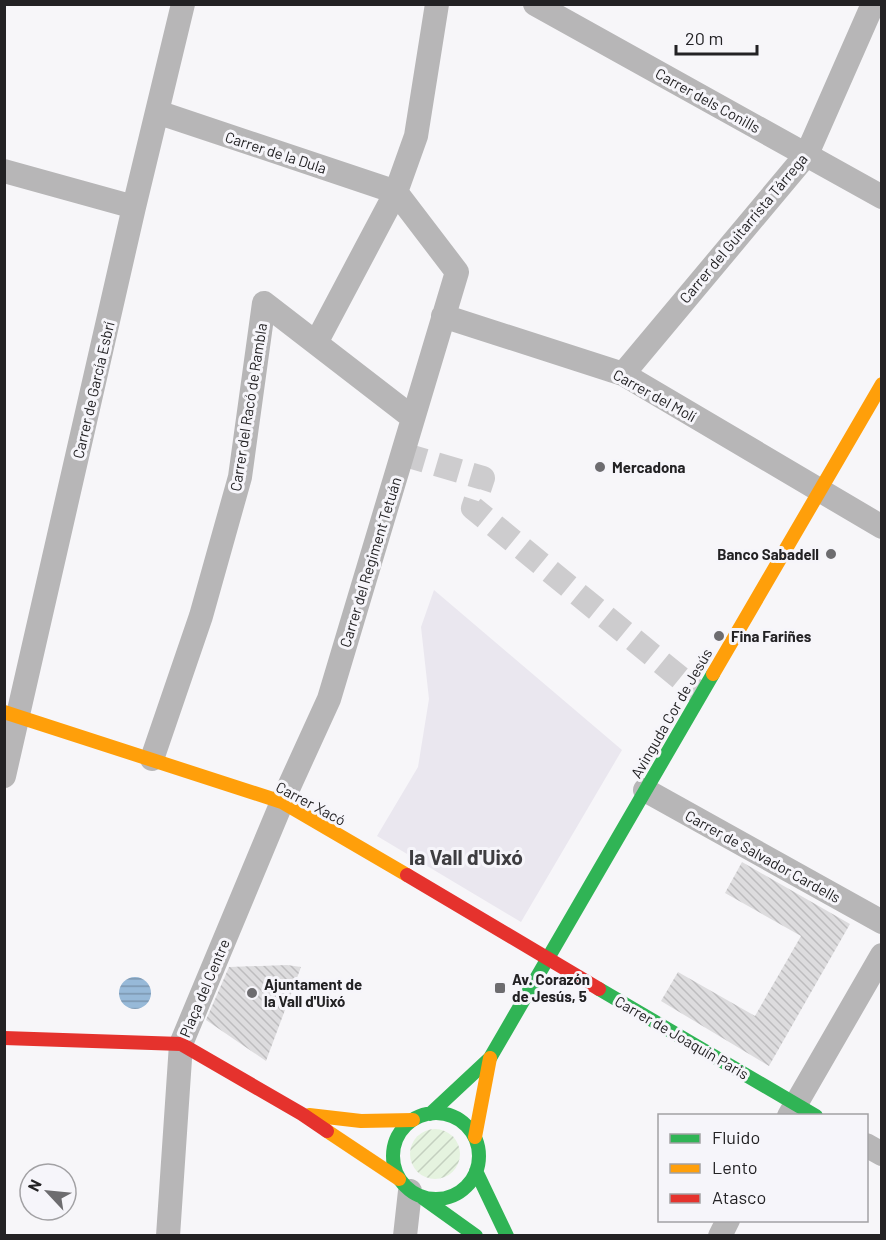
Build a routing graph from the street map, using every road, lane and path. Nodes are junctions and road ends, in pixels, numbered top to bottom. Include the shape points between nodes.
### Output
1 (183, 4) edge
2 (436, 4) edge
3 (535, 4) edge
4 (873, 4) edge
5 (157, 112) junction
6 (807, 154) junction
7 (4, 171) edge
8 (396, 192) junction
9 (882, 197) edge
10 (134, 207) junction
11 (443, 316) junction
12 (316, 343) junction
13 (622, 374) junction
14 (882, 384) edge
15 (413, 418) junction
16 (819, 491) junction
17 (882, 527) edge
18 (12, 714) edge
19 (152, 759) junction
20 (4, 776) edge
21 (645, 790) junction
22 (282, 802) junction
23 (882, 922) edge
24 (882, 955) edge
25 (547, 958) junction
26 (4, 1038) edge
27 (181, 1044) junction
28 (490, 1058) junction
29 (792, 1109) edge
30 (302, 1114) junction
31 (430, 1114) junction
32 (809, 1114) edge
33 (413, 1120) junction
34 (474, 1137) junction
35 (868, 1146) edge
36 (882, 1154) edge
37 (476, 1171) junction
38 (411, 1189) junction
39 (727, 1222) edge
40 (168, 1236) edge
41 (405, 1236) edge
42 (476, 1236) edge
43 (507, 1236) edge
44 (720, 1236) edge

1 - 5 street, Carrer de García Esbrí
2 - 8 street via 416,136
3 - 6 street, Carrer dels Conills
4 - 6 street, Carrer del Guitarrista Tárrega
5 - 8 street, Carrer de la Dula
5 - 10 street, Carrer de García Esbrí
6 - 9 street, Carrer dels Conills
6 - 13 street, Carrer del Guitarrista Tárrega
7 - 10 street
8 - 11 street, Carrer del Regiment Tetuán via 457,272
8 - 12 street
10 - 18 street, Carrer de García Esbrí
11 - 13 street, Carrer del Molí
11 - 15 street, Carrer del Regiment Tetuán
12 - 15 street, Carrer del Racó de Rambla
12 - 19 street, Carrer del Racó de Rambla via 264,303 240,477 201,616
13 - 16 street, Carrer del Molí
14 - 16 street, Avinguda Cor de Jesús
15 - 22 street, Carrer del Regiment Tetuán via 329,699
16 - 17 street, Carrer del Molí
16 - 21 street, Avinguda Cor de Jesús
18 - 19 street, Carrer Xacó
18 - 20 street, Carrer de García Esbrí
19 - 22 street, Carrer Xacó
21 - 23 street, Carrer de Salvador Cardells
21 - 25 street, Avinguda Cor de Jesús
22 - 25 street, Carrer Xacó
22 - 27 street, Plaça del Centre
24 - 29 street
25 - 28 street, Avinguda Cor de Jesús
25 - 29 street, Carrer de Joaquín Paris
26 - 27 street, Plaça del Centre
27 - 30 street
27 - 40 street
28 - 31 street, Avinguda Cor de Jesús
28 - 34 street, Avinguda Cor de Jesús
29 - 32 street, Carrer de Joaquín Paris
30 - 33 street via 387,1123
30 - 38 street
31 - 33 street
31 - 34 street via 456,1118
33 - 38 street via 397,1138 393,1152 394,1166
34 - 37 street via 479,1160
35 - 36 street
37 - 38 street via 460,1192 443,1198
37 - 43 street
38 - 41 street
38 - 42 street
39 - 44 street

